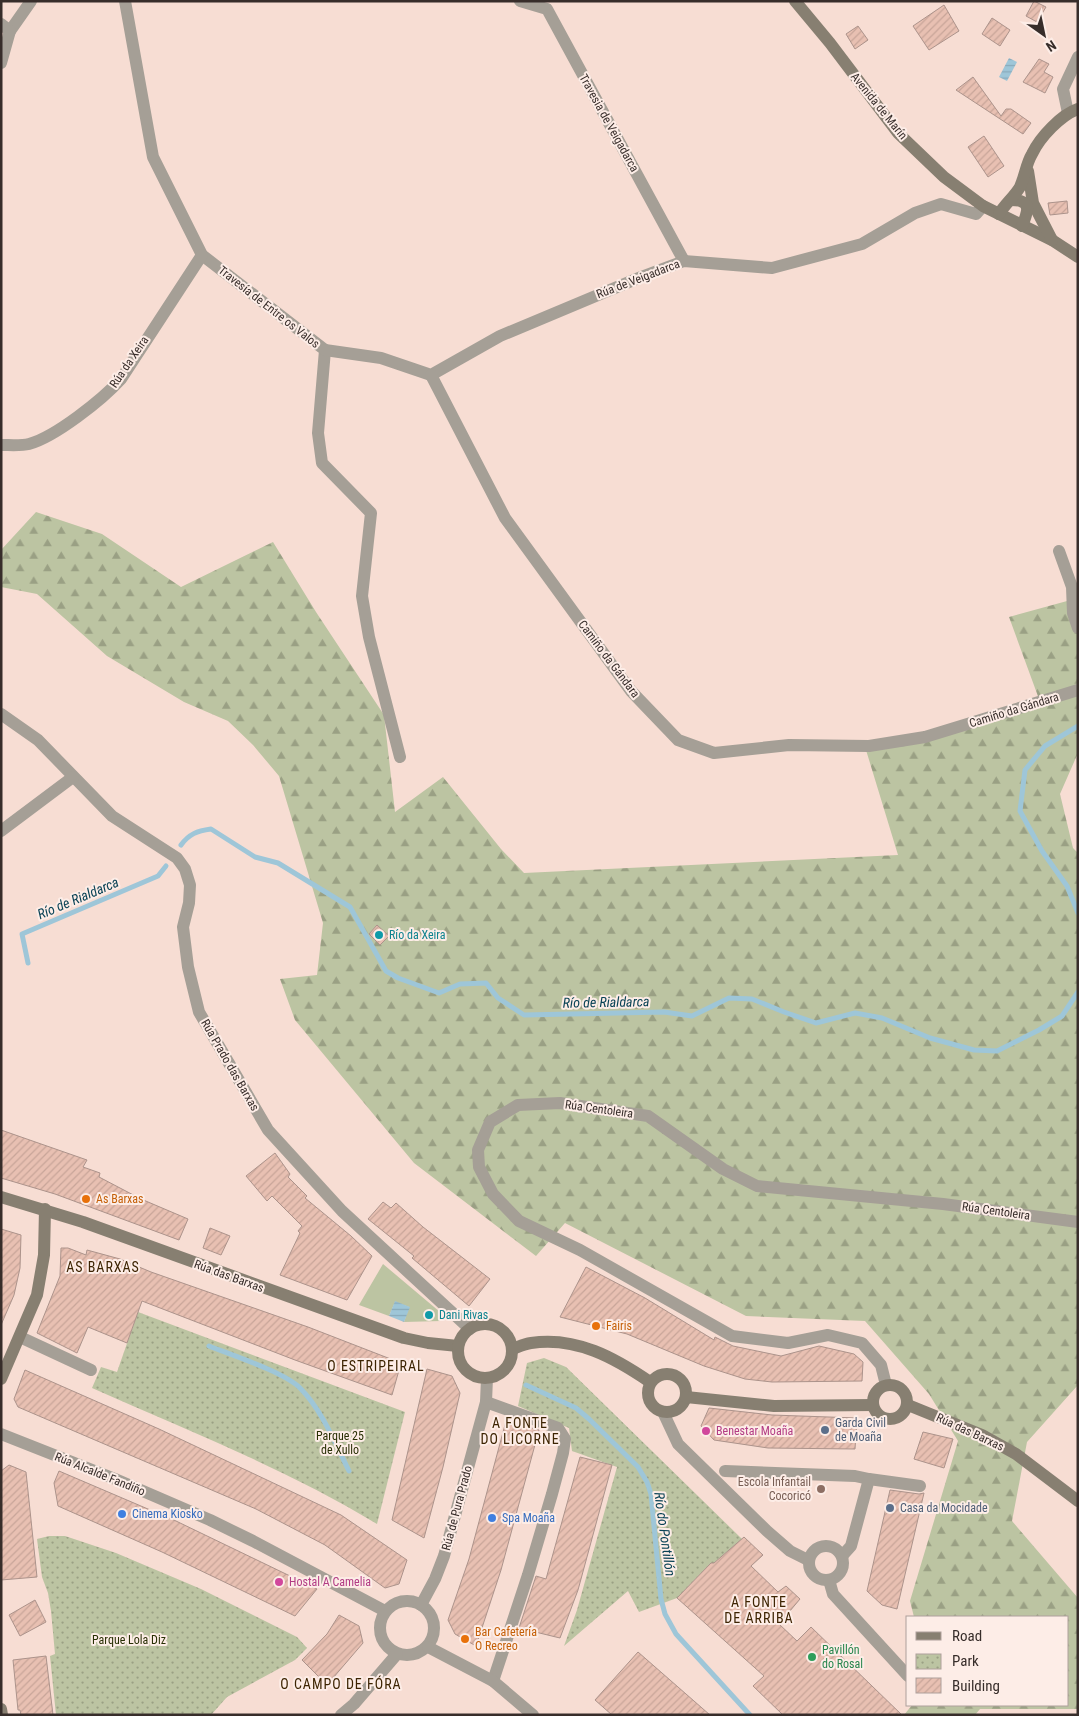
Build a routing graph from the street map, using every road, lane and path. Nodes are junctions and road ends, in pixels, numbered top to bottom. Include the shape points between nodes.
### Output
1 (31, 1) edge
2 (125, 1) edge
3 (520, 1) edge
4 (801, 3) edge
5 (5, 28) edge
6 (1078, 57) edge
7 (1, 63) edge
8 (1073, 111) edge
9 (1028, 168) junction
10 (1011, 200) junction
11 (983, 206) junction
12 (1030, 206) junction
13 (999, 214) junction
14 (1022, 226) junction
15 (1052, 240) junction
16 (202, 255) junction
17 (1078, 257) edge
18 (684, 261) junction
19 (325, 350) junction
20 (431, 375) junction
21 (1, 445) edge
22 (1058, 551) dead end
23 (1078, 628) edge
24 (1078, 690) edge
25 (1, 714) edge
26 (400, 757) dead end
27 (73, 777) junction
28 (1, 831) edge
29 (1, 1197) edge
30 (45, 1210) junction
31 (1078, 1222) edge
32 (470, 1329) junction
33 (20, 1337) junction
34 (458, 1346) junction
35 (512, 1349) junction
36 (90, 1370) dead end
37 (487, 1378) junction
38 (1, 1379) edge
39 (650, 1382) junction
40 (886, 1385) junction
41 (686, 1397) junction
42 (486, 1402) junction
43 (873, 1405) junction
44 (908, 1405) junction
45 (663, 1412) junction
46 (1, 1434) edge
47 (725, 1471) dead end
48 (869, 1479) junction
49 (920, 1486) dead end
50 (1078, 1501) edge
51 (842, 1556) junction
52 (808, 1560) junction
53 (829, 1580) junction
54 (422, 1605) junction
55 (385, 1612) junction
56 (428, 1647) junction
57 (397, 1654) junction
58 (906, 1674) edge
59 (492, 1681) junction
60 (1, 1709) edge
61 (2, 1715) edge
62 (341, 1715) edge
63 (533, 1715) edge

1 - 5 street
2 - 16 street, Travesía de Entre os Valos via 153,157
3 - 18 street, Travesia de Veigadarca via 546,9
4 - 11 street, Avenida de Marín via 898,133 944,177
5 - 7 street
6 - 8 street via 1063,89
8 - 9 street via 1048,132 1031,154
9 - 10 street
9 - 12 street
10 - 12 street
10 - 13 street
11 - 13 street, Avenida de Marín
11 - 18 street, Rúa de Veigadarca via 976,214 941,204 915,213 862,244 772,268
12 - 14 street
12 - 15 street
13 - 14 street, Avenida de Marín
14 - 15 street, Avenida de Marín
15 - 17 street, Avenida de Marín
16 - 19 street, Travesía de Entre os Valos
16 - 21 street, Rúa da Xeira via 121,379 109,392 58,430 28,444
18 - 20 street, Rúa de Veigadarca via 640,276 500,336
19 - 20 street via 381,358
19 - 26 street, Travesía de Entre os Valos via 318,433 322,462 371,512 362,596 369,638
20 - 24 street, Camiño da Gándara via 505,518 631,691 678,740 714,753 789,745 869,746 924,737
22 - 23 street via 1072,586 1073,613
25 - 27 street, Rúa Prado das Barxas via 38,740
27 - 28 street
27 - 32 street, Rúa Prado das Barxas via 112,816 177,858 184,869 190,885 183,927 199,1012 268,1130 342,1211
29 - 30 street, Rúa das Barxas
30 - 33 street via 44,1255 37,1295
30 - 34 street, Rúa das Barxas via 404,1338
31 - 40 street, Rúa Centoleira via 944,1204 757,1186 723,1169 648,1116 560,1103 518,1106 490,1122 478,1150 478,1167 493,1194 519,1221 580,1250 732,1336 788,1344 828,1335 862,1343 880,1364
32 - 34 street
32 - 35 street via 487,1324 496,1327 510,1340
33 - 36 street
33 - 38 street
34 - 37 street via 458,1356 468,1373
35 - 37 street via 508,1366
35 - 39 street via 530,1343 584,1346 622,1363
37 - 42 street, Rúa de Pura Prado
39 - 41 street via 665,1374 677,1376 685,1385
39 - 45 street via 649,1400
40 - 43 street via 874,1396
40 - 44 street via 898,1386 906,1394
41 - 43 street via 774,1406
41 - 45 street via 680,1407
42 - 54 street, Rúa de Pura Prado via 444,1556
42 - 59 street via 558,1428 564,1439 563,1453 528,1575
43 - 44 street via 878,1414 886,1418 904,1413
44 - 50 street, Rúa das Barxas via 982,1435 1016,1454
45 - 52 street via 678,1444 767,1531 790,1551
46 - 55 street, Rúa Alcalde Fandiño via 210,1520
47 - 48 street
48 - 49 street
48 - 51 street via 852,1546
51 - 52 street via 834,1547 823,1545 813,1550
51 - 53 street via 839,1574
52 - 53 street via 814,1575
53 - 58 street via 834,1594
54 - 55 street via 398,1602
54 - 56 street via 428,1610 434,1625
55 - 57 street via 380,1636 384,1644
56 - 57 street via 414,1655
56 - 59 street
57 - 62 street
59 - 63 street
60 - 61 street

